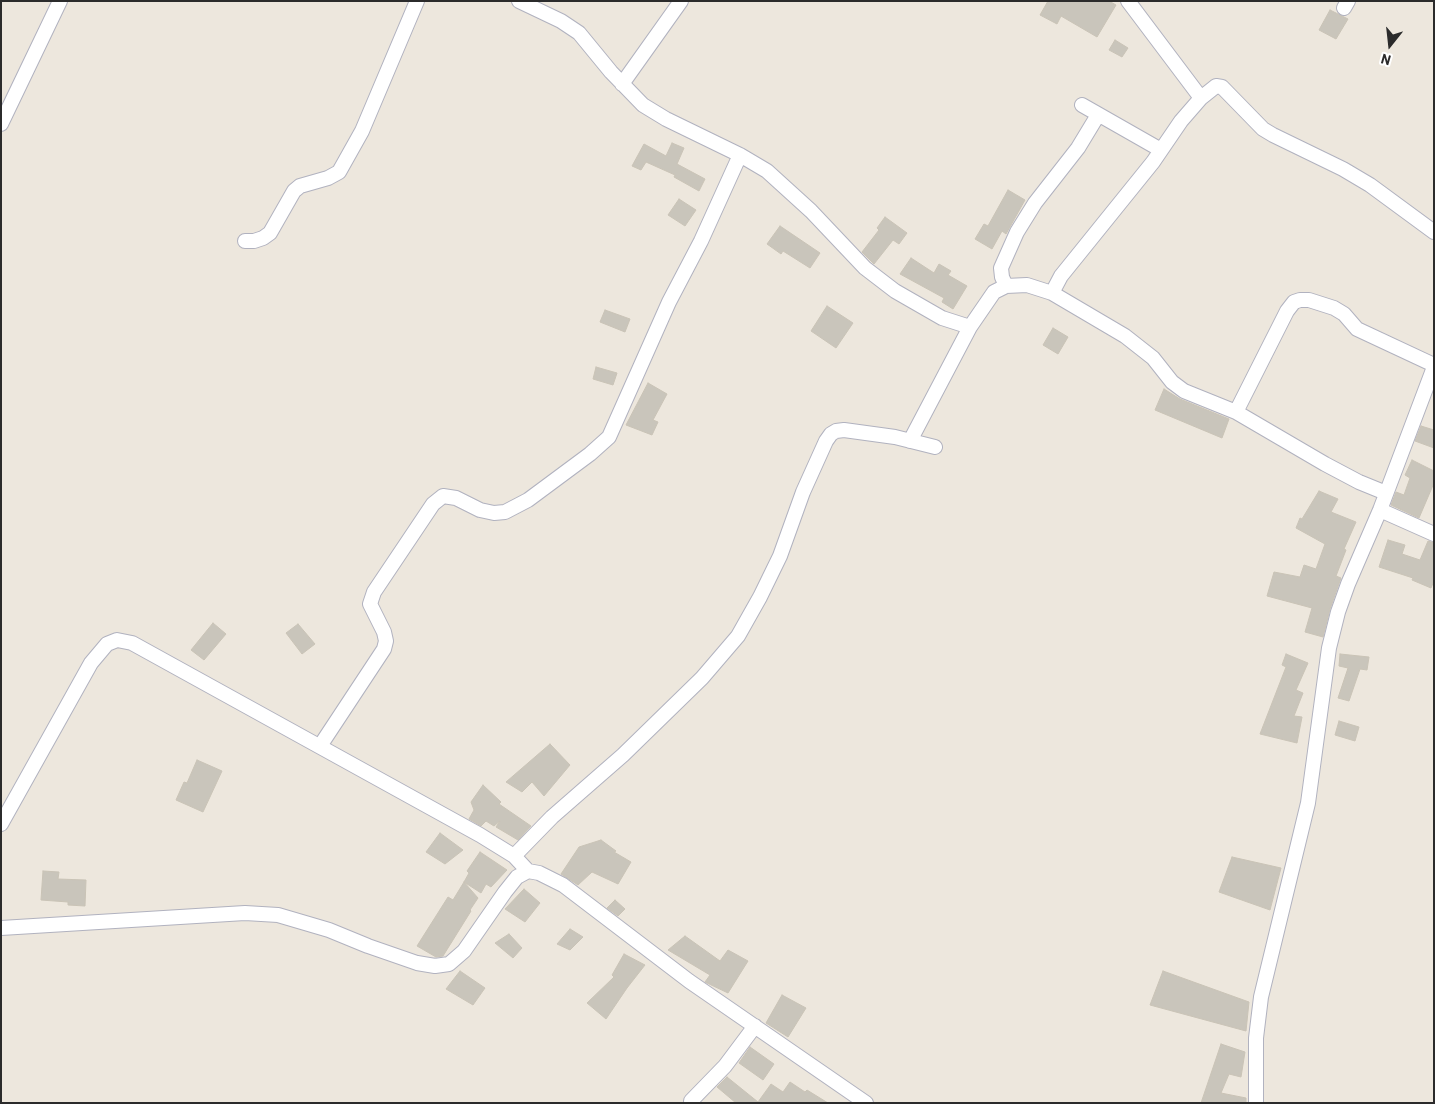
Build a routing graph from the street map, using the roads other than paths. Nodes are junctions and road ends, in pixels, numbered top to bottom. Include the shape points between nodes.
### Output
1 (60, 1) edge
2 (416, 1) edge
3 (519, 1) edge
4 (681, 1) edge
5 (1128, 1) edge
6 (622, 84) junction
7 (1209, 92) junction
8 (1082, 105) dead end
9 (1098, 115) junction
10 (1, 124) edge
11 (1161, 150) junction
12 (740, 155) junction
13 (1434, 232) edge
14 (245, 241) dead end
15 (1004, 282) junction
16 (1056, 285) junction
17 (970, 326) junction
18 (1434, 366) edge
19 (1236, 412) junction
20 (910, 441) junction
21 (934, 447) dead end
22 (1386, 493) junction
23 (1380, 510) junction
24 (1434, 534) edge
25 (320, 746) junction
26 (1, 824) edge
27 (514, 856) junction
28 (528, 871) junction
29 (1, 928) edge
30 (755, 1026) junction
31 (691, 1101) dead end
32 (866, 1103) edge
33 (1256, 1103) edge

1 - 10 street
2 - 14 street via 362,131 339,172 294,191 270,233 254,241
3 - 6 street via 579,33
4 - 6 street
5 - 7 street
6 - 12 street via 643,106
7 - 11 street via 1181,121
7 - 13 street via 1222,88 1273,135 1370,185
8 - 9 street
9 - 11 street
9 - 15 street via 1017,232 1002,264
11 - 16 street
12 - 17 street via 767,171 865,268 895,291 942,318
12 - 25 street via 609,437 536,494 505,512 480,510 456,498 443,496 433,504 374,592 370,604 384,632 384,649
15 - 16 street
15 - 17 street
16 - 19 street via 1152,358 1184,391
17 - 20 street
18 - 19 street via 1356,329 1344,314 1334,308 1300,300 1287,310
18 - 22 street
19 - 22 street via 1325,464
20 - 21 street
20 - 27 street via 844,430 831,434 803,492 780,556 738,636 702,678
22 - 23 street
23 - 24 street
23 - 33 street via 1348,584 1329,648 1308,803 1262,997 1256,1038
25 - 26 street via 132,643 117,640 107,644 91,663
25 - 27 street
27 - 28 street
28 - 29 street via 517,877 504,892 464,951 449,964 435,966 417,963 278,915 236,914
28 - 30 street via 563,885
30 - 31 street via 725,1066
30 - 32 street

